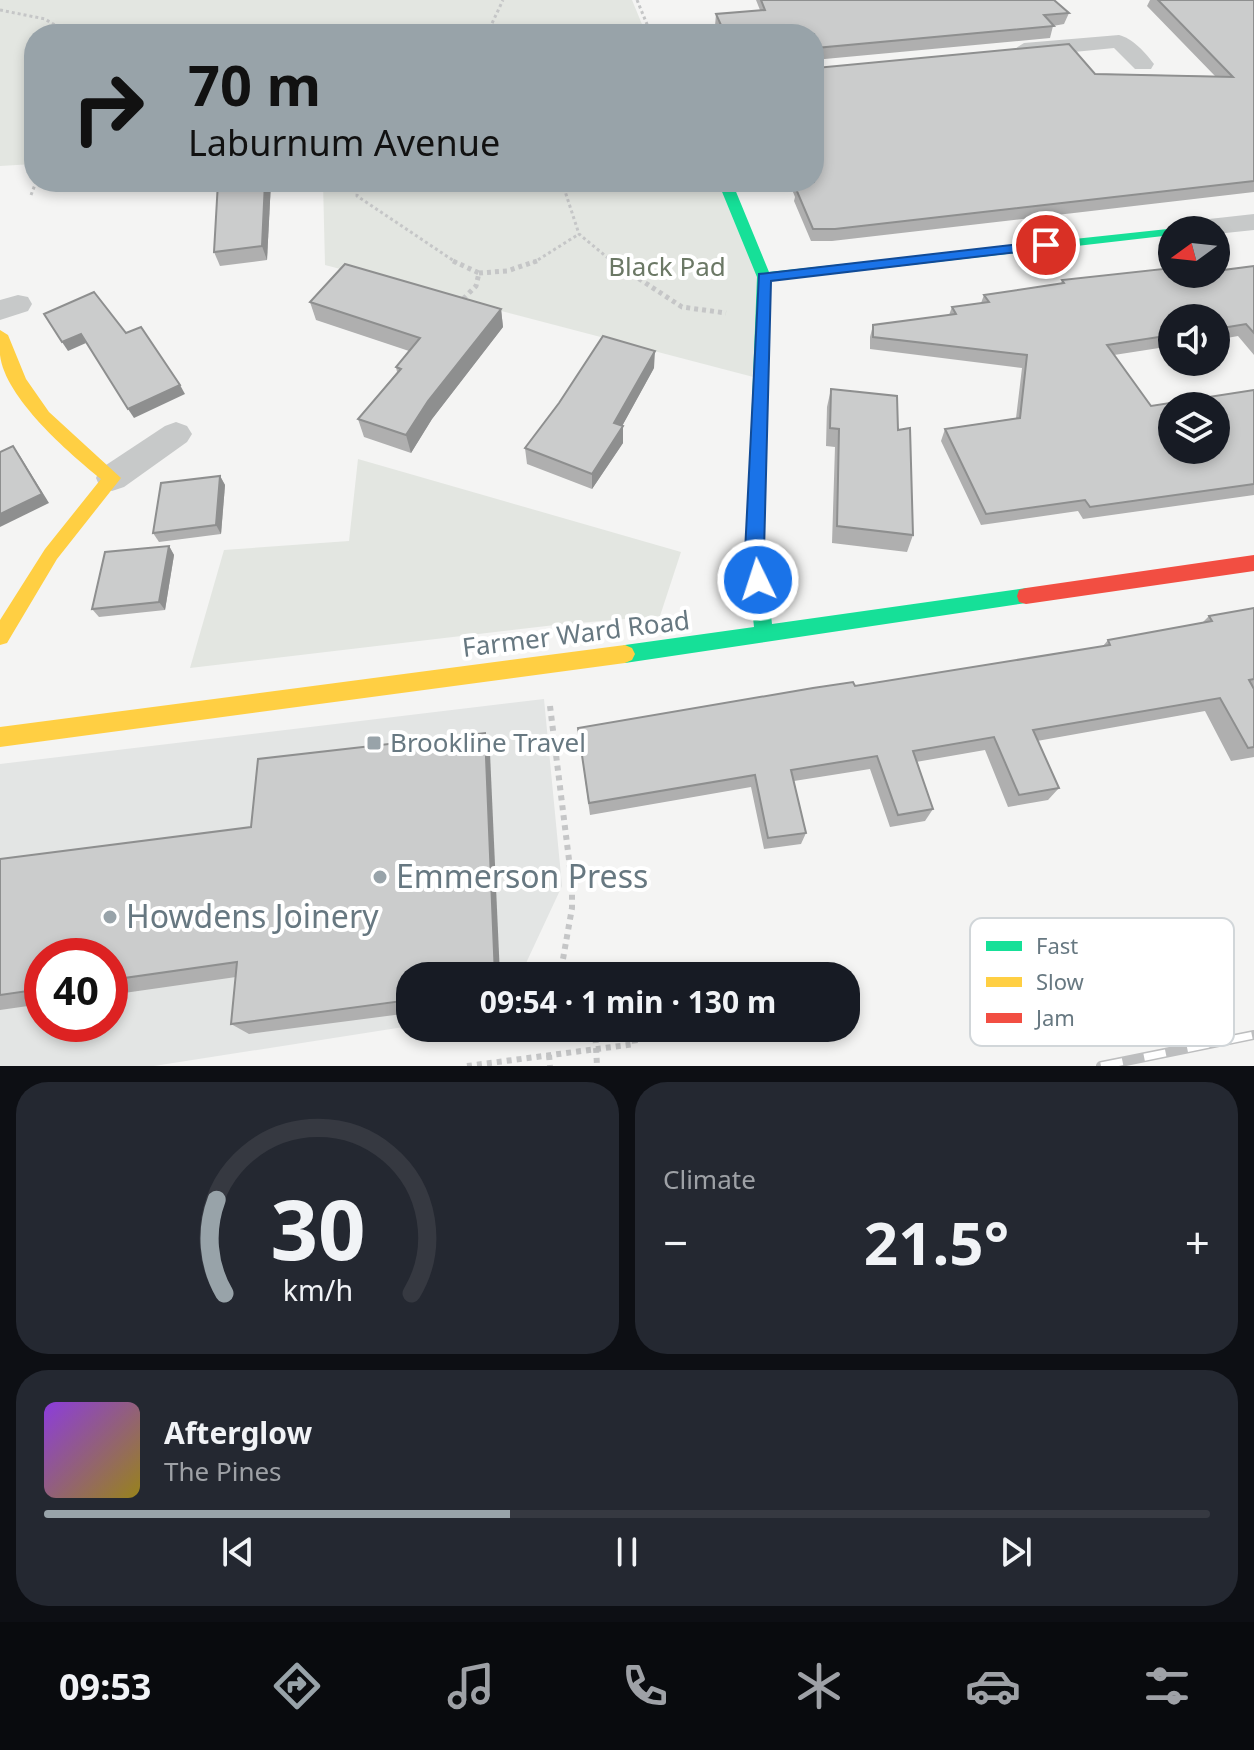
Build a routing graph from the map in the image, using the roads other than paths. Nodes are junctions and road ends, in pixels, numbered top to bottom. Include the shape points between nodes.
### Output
1 (997, 53) edge
2 (1143, 64) dead end
3 (729, 192) edge
4 (1254, 222) edge
5 (1230, 225) edge
6 (1158, 233) edge
7 (764, 277) junction
8 (0, 335) edge
9 (176, 434) dead end
10 (112, 478) junction
11 (1254, 563) edge
12 (764, 635) junction
13 (0, 637) edge
14 (0, 737) edge

1 - 2 street via 1114,36
3 - 7 street
4 - 5 street
6 - 7 street
7 - 12 street via 755,552
8 - 10 street via 7,363 32,409
9 - 10 street
10 - 13 street via 64,534 19,598
11 - 12 street, Farmer Ward Road
12 - 14 street, Farmer Ward Road

